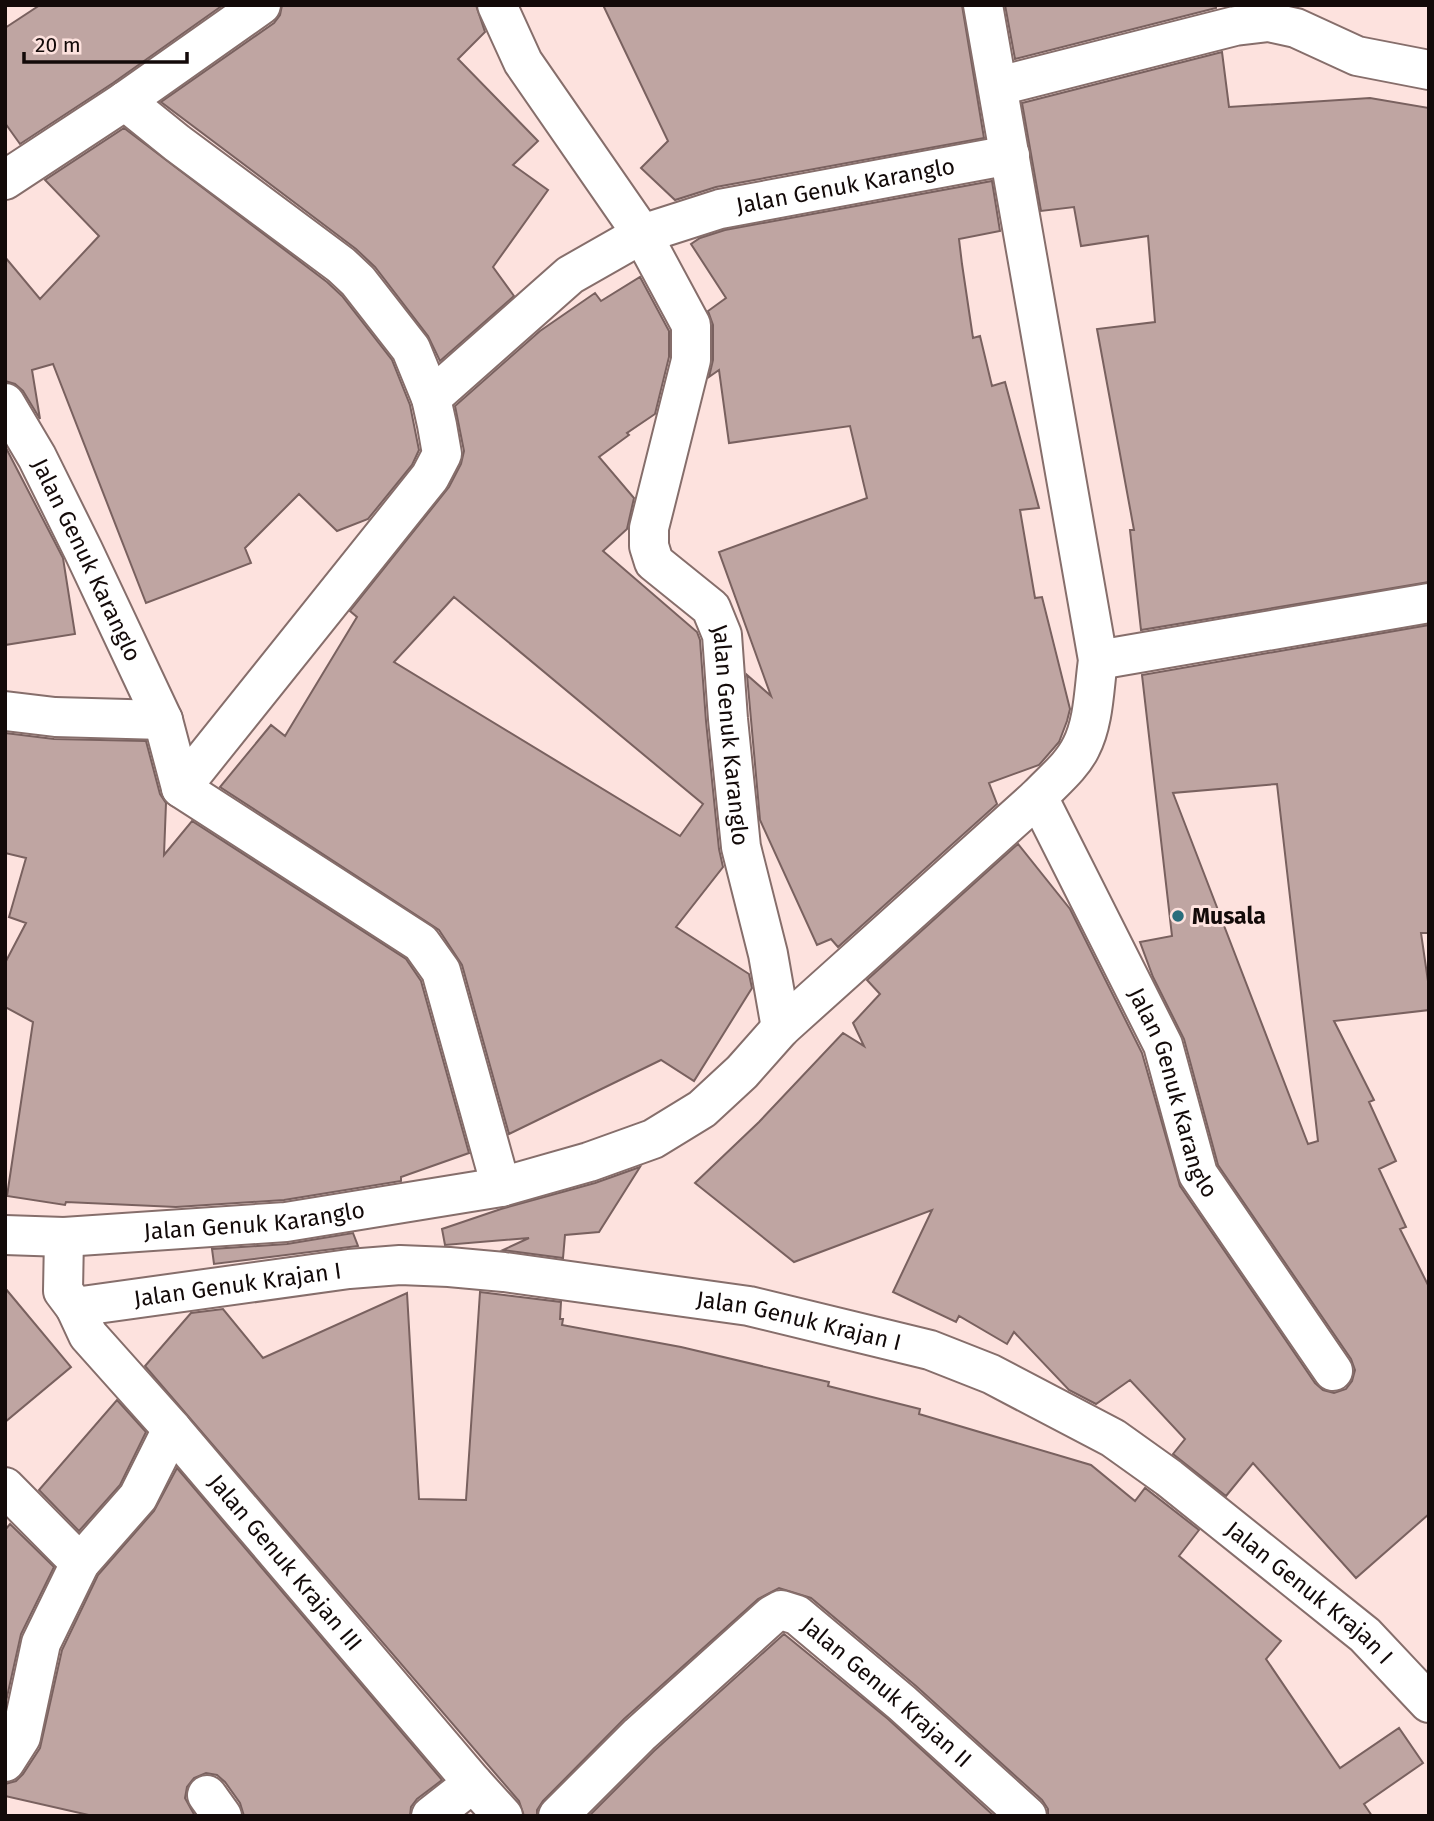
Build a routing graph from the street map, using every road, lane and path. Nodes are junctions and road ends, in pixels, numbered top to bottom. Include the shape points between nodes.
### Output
1 (261, 5) edge
2 (497, 5) edge
3 (983, 5) edge
4 (1429, 70) edge
5 (999, 86) junction
6 (125, 101) junction
7 (1010, 155) junction
8 (5, 180) edge
9 (642, 234) junction
10 (431, 398) junction
11 (5, 403) edge
12 (1429, 603) edge
13 (1098, 660) junction
14 (5, 711) edge
15 (163, 720) junction
16 (181, 788) junction
17 (1038, 797) junction
18 (781, 1028) junction
19 (501, 1188) junction
20 (5, 1235) edge
21 (66, 1273) junction
22 (1333, 1371) dead end
23 (172, 1429) junction
24 (5, 1487) edge
25 (80, 1563) junction
26 (1429, 1703) edge
27 (5, 1762) edge
28 (473, 1783) junction
29 (431, 1816) edge
30 (503, 1816) edge
31 (558, 1816) edge
32 (1027, 1816) edge

1 - 6 street
2 - 9 street, Jalan Genuk Karanglo via 523,62
3 - 5 street, Jalan Genuk Karanglo
4 - 5 street via 1357,56 1296,28 1269,22 1235,26
5 - 7 street, Jalan Genuk Karanglo
6 - 8 street
6 - 10 street via 358,281 411,349
7 - 9 street, Jalan Genuk Karanglo via 720,209
7 - 13 street, Jalan Genuk Karanglo
9 - 10 street, Jalan Genuk Karanglo via 570,275
9 - 18 street, Jalan Genuk Karanglo via 691,325 692,342 649,528 649,546 654,562 711,608 722,635 741,847
10 - 16 street via 442,454 430,477
11 - 15 street, Jalan Genuk Karanglo via 37,457
12 - 13 street
13 - 17 street, Jalan Genuk Karanglo via 1081,747
14 - 15 street
15 - 16 street, Jalan Genuk Karanglo
16 - 19 street via 421,943 434,958
17 - 18 street, Jalan Genuk Karanglo
17 - 22 street, Jalan Genuk Karanglo via 1163,1045 1198,1174
18 - 19 street, Jalan Genuk Karanglo via 742,1072 685,1121 653,1139
19 - 21 street, Jalan Genuk Karanglo via 286,1222
20 - 21 street, Jalan Genuk Karanglo
21 - 23 street, Jalan Genuk Krajan III via 88,1335
21 - 26 street, Jalan Genuk Krajan I via 449,1267 749,1306 930,1350 990,1374 1113,1437 1364,1635
23 - 25 street via 138,1497
23 - 28 street, Jalan Genuk Krajan III
24 - 25 street
25 - 27 street via 41,1643 20,1737
28 - 29 street
28 - 30 street, Jalan Genuk Krajan III
31 - 32 street, Jalan Genuk Krajan II via 639,1735 781,1610 797,1615 912,1711

